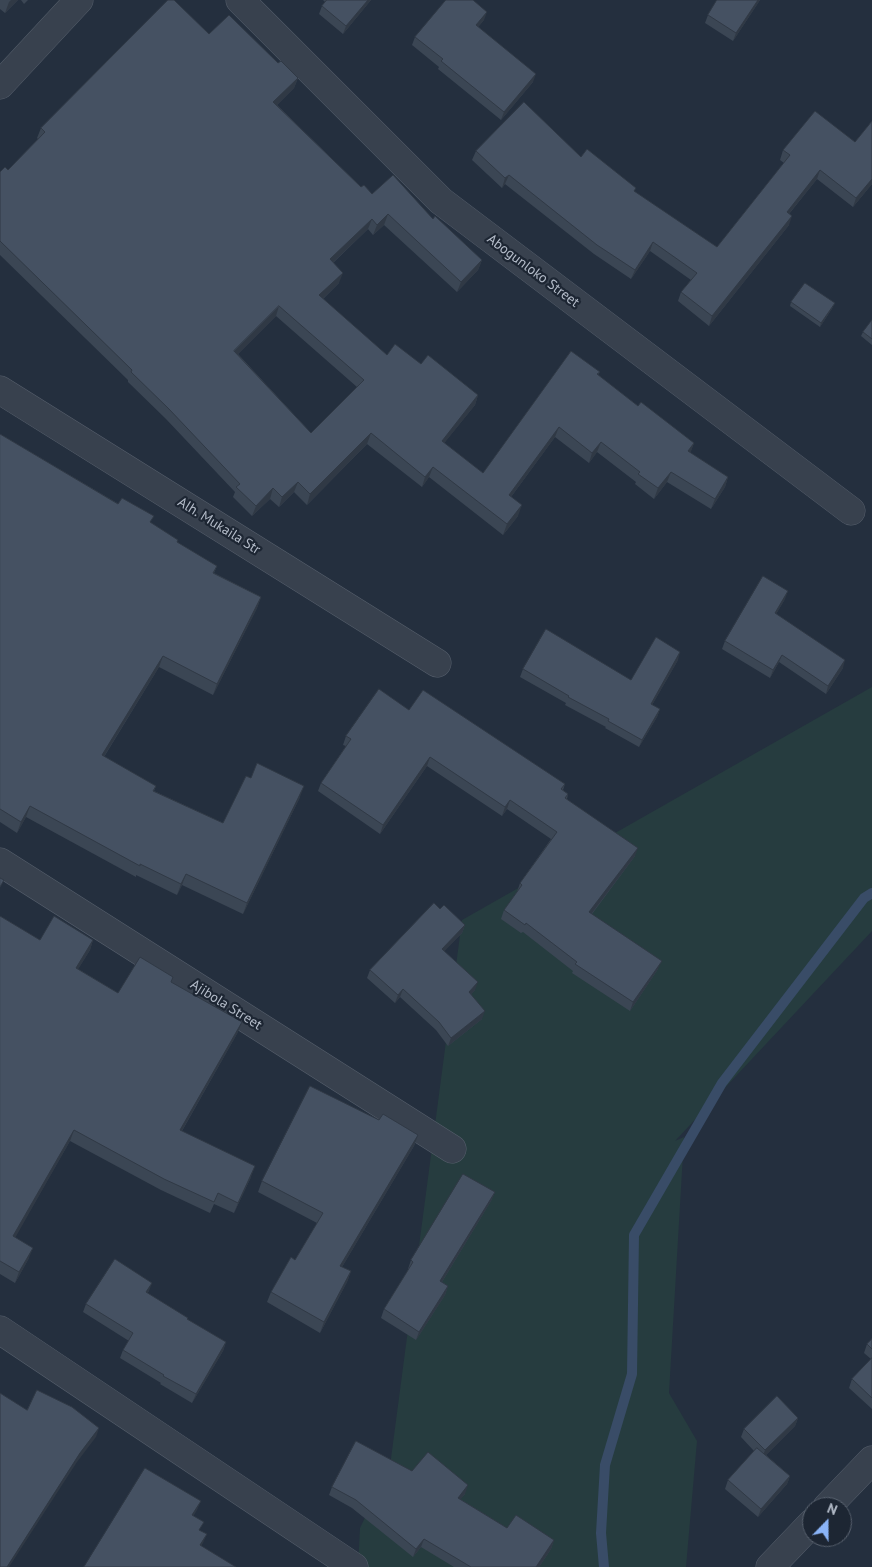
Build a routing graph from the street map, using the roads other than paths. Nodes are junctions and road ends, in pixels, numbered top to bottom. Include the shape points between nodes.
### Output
1 (79, 0) edge
2 (240, 0) edge
3 (0, 85) edge
4 (0, 390) edge
5 (851, 511) dead end
6 (437, 663) dead end
7 (0, 862) edge
8 (452, 1149) dead end
9 (0, 1330) edge
10 (872, 1460) edge
11 (837, 1497) edge
12 (802, 1536) edge
13 (782, 1562) edge
14 (354, 1567) edge

1 - 3 street
2 - 5 street, Abogunloko Street via 441,202
4 - 6 street, Alh. Mukaila Str
7 - 8 street, Ajibola Street
9 - 14 street
10 - 11 street
12 - 13 street

